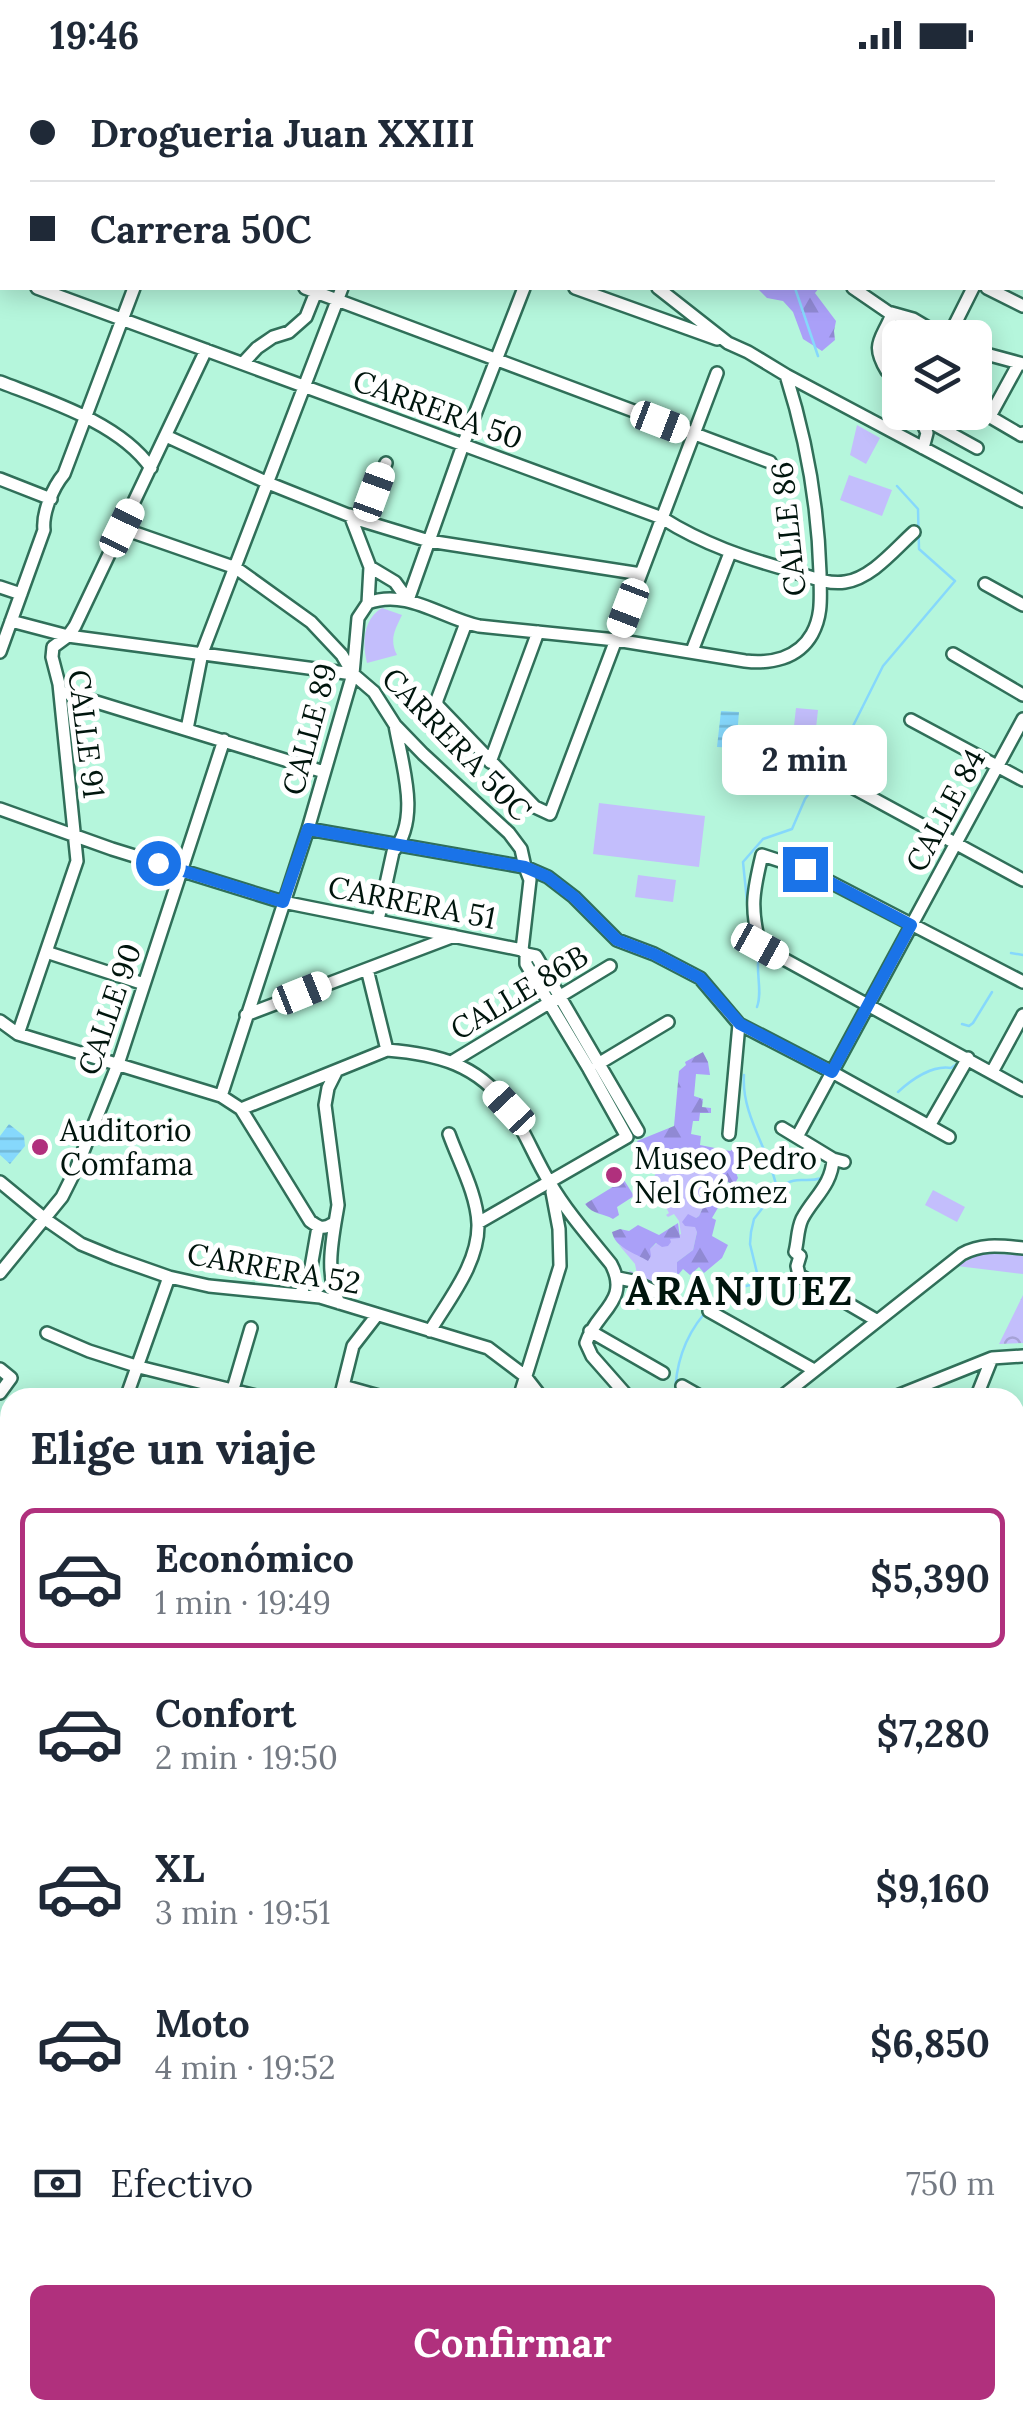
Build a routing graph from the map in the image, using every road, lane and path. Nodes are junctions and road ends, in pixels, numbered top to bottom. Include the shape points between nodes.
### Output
1 (42, 290) edge
2 (133, 290) edge
3 (311, 290) edge
4 (523, 290) edge
5 (581, 290) edge
6 (661, 290) edge
7 (856, 290) edge
8 (972, 290) edge
9 (991, 290) edge
10 (340, 294) edge
11 (670, 296) junction
12 (1023, 306) edge
13 (892, 314) junction
14 (655, 316) junction
15 (122, 319) junction
16 (890, 320) edge
17 (915, 320) edge
18 (956, 320) edge
19 (882, 338) edge
20 (728, 343) junction
21 (206, 350) junction
22 (992, 356) edge
23 (495, 360) junction
24 (243, 363) junction
25 (882, 363) edge
26 (1021, 364) edge
27 (717, 372) dead end
28 (786, 375) junction
29 (0, 382) edge
30 (305, 386) junction
31 (811, 388) junction
32 (797, 410) junction
33 (992, 413) edge
34 (86, 415) junction
35 (992, 417) edge
36 (926, 430) edge
37 (946, 430) edge
38 (1022, 434) edge
39 (693, 435) junction
40 (166, 436) junction
41 (463, 445) junction
42 (923, 448) junction
43 (977, 448) dead end
44 (386, 462) dead end
45 (770, 462) dead end
46 (150, 468) junction
47 (64, 474) junction
48 (0, 480) edge
49 (268, 483) junction
50 (52, 498) junction
51 (1023, 502) edge
52 (350, 516) junction
53 (662, 518) junction
54 (363, 522) junction
55 (122, 528) junction
56 (44, 530) junction
57 (914, 532) dead end
58 (429, 541) junction
59 (730, 553) junction
60 (370, 567) junction
61 (236, 568) junction
62 (641, 574) junction
63 (820, 580) junction
64 (985, 584) dead end
65 (0, 586) edge
66 (21, 594) junction
67 (408, 600) junction
68 (368, 603) junction
69 (1023, 605) edge
70 (11, 621) junction
71 (466, 623) junction
72 (538, 632) junction
73 (68, 636) junction
74 (616, 640) junction
75 (692, 651) junction
76 (0, 652) edge
77 (202, 653) junction
78 (953, 654) dead end
79 (353, 674) junction
80 (60, 694) junction
81 (1023, 695) edge
82 (1023, 719) edge
83 (912, 720) dead end
84 (395, 725) junction
85 (187, 729) junction
86 (224, 740) junction
87 (490, 762) junction
88 (998, 766) junction
89 (324, 772) junction
90 (1023, 780) edge
91 (850, 786) dead end
92 (0, 809) edge
93 (308, 829) junction
94 (74, 836) junction
95 (400, 844) junction
96 (956, 844) junction
97 (525, 867) junction
98 (181, 870) junction
99 (1023, 880) edge
100 (283, 902) junction
101 (378, 920) junction
102 (911, 925) junction
103 (454, 936) junction
104 (46, 952) junction
105 (524, 952) junction
106 (610, 966) dead end
107 (367, 969) junction
108 (1023, 982) edge
109 (144, 984) junction
110 (553, 999) junction
111 (868, 1005) junction
112 (246, 1015) junction
113 (1023, 1015) edge
114 (0, 1021) edge
115 (668, 1022) dead end
116 (740, 1024) junction
117 (18, 1034) junction
118 (387, 1050) junction
119 (968, 1058) junction
120 (453, 1061) junction
121 (118, 1064) junction
122 (598, 1064) junction
123 (336, 1072) junction
124 (832, 1072) junction
125 (992, 1072) junction
126 (1023, 1090) edge
127 (220, 1096) junction
128 (241, 1109) junction
129 (929, 1126) junction
130 (782, 1128) dead end
131 (638, 1131) dead end
132 (448, 1134) dead end
133 (729, 1134) dead end
134 (796, 1137) junction
135 (949, 1137) dead end
136 (0, 1182) edge
137 (550, 1184) junction
138 (45, 1219) junction
139 (332, 1224) junction
140 (478, 1224) junction
141 (318, 1227) junction
142 (1023, 1248) edge
143 (0, 1273) edge
144 (168, 1278) junction
145 (618, 1278) junction
146 (300, 1295) junction
147 (674, 1301) dead end
148 (339, 1303) junction
149 (712, 1313) dead end
150 (377, 1315) junction
151 (876, 1320) junction
152 (250, 1328) dead end
153 (430, 1331) junction
154 (590, 1331) junction
155 (46, 1333) dead end
156 (1023, 1356) edge
157 (992, 1358) junction
158 (139, 1366) junction
159 (0, 1369) edge
160 (814, 1370) junction
161 (663, 1373) dead end
162 (525, 1376) junction
163 (682, 1386) dead end
164 (4, 1388) edge
165 (130, 1388) edge
166 (229, 1388) edge
167 (233, 1388) edge
168 (342, 1388) edge
169 (522, 1388) edge
170 (534, 1388) edge
171 (621, 1388) edge
172 (686, 1388) edge
173 (792, 1388) edge
174 (917, 1388) edge
175 (980, 1388) edge

1 - 15 street, CARRERA 50
2 - 15 street
3 - 10 street
3 - 24 street via 306,316
4 - 23 street
5 - 14 street
6 - 11 street
7 - 13 street
8 - 18 street
9 - 12 street
10 - 23 street
10 - 30 street
11 - 14 street via 667,310
11 - 20 street
13 - 16 street
13 - 17 street
14 - 20 street
15 - 21 street, CARRERA 50
15 - 34 street
19 - 25 street
20 - 28 street
21 - 24 street, CARRERA 50
21 - 40 street, CALLE 91
22 - 26 street
23 - 39 street
23 - 41 street
24 - 30 street, CARRERA 50
26 - 33 street
27 - 39 street
28 - 31 street
28 - 32 street, CALLE 86
29 - 34 street
30 - 41 street, CARRERA 50
30 - 49 street
31 - 32 street
31 - 42 street
32 - 63 street, CALLE 86 via 815,496
34 - 46 street
34 - 47 street
35 - 38 street
36 - 42 street
37 - 43 street
39 - 45 street
39 - 53 street
40 - 46 street, CALLE 91
40 - 49 street
41 - 53 street, CARRERA 50
41 - 58 street
42 - 51 street
44 - 54 street
46 - 55 street, CALLE 91
47 - 50 street
47 - 56 street
48 - 50 street
49 - 52 street
49 - 61 street
50 - 56 street
52 - 54 street
52 - 60 street
53 - 59 street, CARRERA 50
53 - 62 street
54 - 58 street
55 - 61 street
55 - 73 street, CALLE 91
56 - 66 street
57 - 63 street via 853,580
58 - 62 street
58 - 67 street
59 - 63 street, CARRERA 50
59 - 75 street
60 - 67 street via 395,582
60 - 68 street, CALLE 89
61 - 77 street
61 - 79 street via 311,622
62 - 74 street
63 - 75 street, CALLE 86 via 816,626 796,652 762,663
64 - 69 street
65 - 66 street
66 - 70 street
67 - 68 street
67 - 71 street
68 - 79 street, CALLE 89 via 358,618
70 - 73 street, CARRERA 50C
70 - 76 street
71 - 72 street
71 - 87 street via 437,705
72 - 74 street
72 - 87 street
73 - 77 street, CARRERA 50C
73 - 80 street, CALLE 91 via 53,647
74 - 75 street
74 - 87 street via 550,814
77 - 79 street, CARRERA 50C
77 - 85 street
78 - 81 street
79 - 84 street, CARRERA 50C
79 - 89 street, CALLE 89
80 - 85 street
80 - 94 street, CALLE 91
82 - 88 street, CALLE 84
83 - 88 street
84 - 95 street via 408,802
84 - 97 street, CARRERA 50C via 509,833
85 - 86 street
86 - 89 street
86 - 98 street, CALLE 90
88 - 90 street
88 - 96 street, CALLE 84
89 - 93 street, CALLE 89
91 - 96 street
92 - 94 street, CARRERA 51
93 - 95 street
93 - 100 street, CALLE 89
94 - 98 street, CARRERA 51
94 - 104 street, CALLE 91 via 77,860
95 - 97 street
95 - 101 street via 392,852
96 - 99 street
96 - 102 street, CALLE 84
97 - 105 street via 530,880
97 - 116 street, CARRERA 50C via 574,897 617,940 700,978
98 - 100 street, CARRERA 51
98 - 109 street, CALLE 90
100 - 101 street, CARRERA 51
100 - 112 street, CALLE 89
101 - 103 street, CARRERA 51
102 - 108 street
102 - 111 street, CALLE 84
102 - 111 street via 762,854 753,891 760,946
103 - 105 street, CARRERA 51
103 - 107 street
104 - 109 street
104 - 117 street, CALLE 91
105 - 110 street, CARRERA 51
106 - 110 street, CALLE 86B
107 - 112 street
107 - 118 street
109 - 121 street, CALLE 90
110 - 120 street, CALLE 86B
110 - 122 street, CARRERA 51
110 - 137 street, CARRERA 51 via 627,1138
111 - 119 street
111 - 124 street, CALLE 84
112 - 127 street, CALLE 89
113 - 125 street
114 - 117 street
115 - 122 street
116 - 124 street
116 - 133 street
117 - 121 street
118 - 120 street
118 - 123 street
119 - 125 street
119 - 129 street
120 - 137 street via 509,1108
121 - 127 street
121 - 138 street, CALLE 90 via 76,1169
122 - 131 street, CARRERA 51
123 - 128 street
123 - 139 street via 325,1105 338,1205
124 - 129 street
124 - 134 street, CALLE 84
125 - 126 street
127 - 128 street
128 - 141 street
129 - 135 street
130 - 134 street
132 - 140 street
134 - 151 street via 838,1160 800,1226 794,1252 800,1256 799,1275
136 - 138 street, CARRERA 52
137 - 140 street
137 - 145 street
137 - 162 street via 560,1266
138 - 143 street, CALLE 90
138 - 144 street, CARRERA 52 via 81,1244
139 - 141 street
139 - 148 street via 330,1280
140 - 153 street via 465,1272
141 - 146 street
142 - 151 street via 977,1247 962,1254
144 - 146 street, CARRERA 52
144 - 158 street
145 - 147 street
145 - 154 street via 613,1301
146 - 148 street, CARRERA 52
148 - 150 street, CARRERA 52
149 - 160 street
150 - 153 street, CARRERA 52
150 - 168 street via 352,1346
151 - 160 street
152 - 167 street
153 - 162 street, CARRERA 52 via 488,1348
154 - 161 street
154 - 171 street via 588,1349
155 - 158 street
156 - 157 street
157 - 174 street
157 - 175 street
158 - 165 street
158 - 166 street
159 - 164 street via 11,1378
160 - 173 street
162 - 169 street
162 - 170 street, CARRERA 52
163 - 172 street

